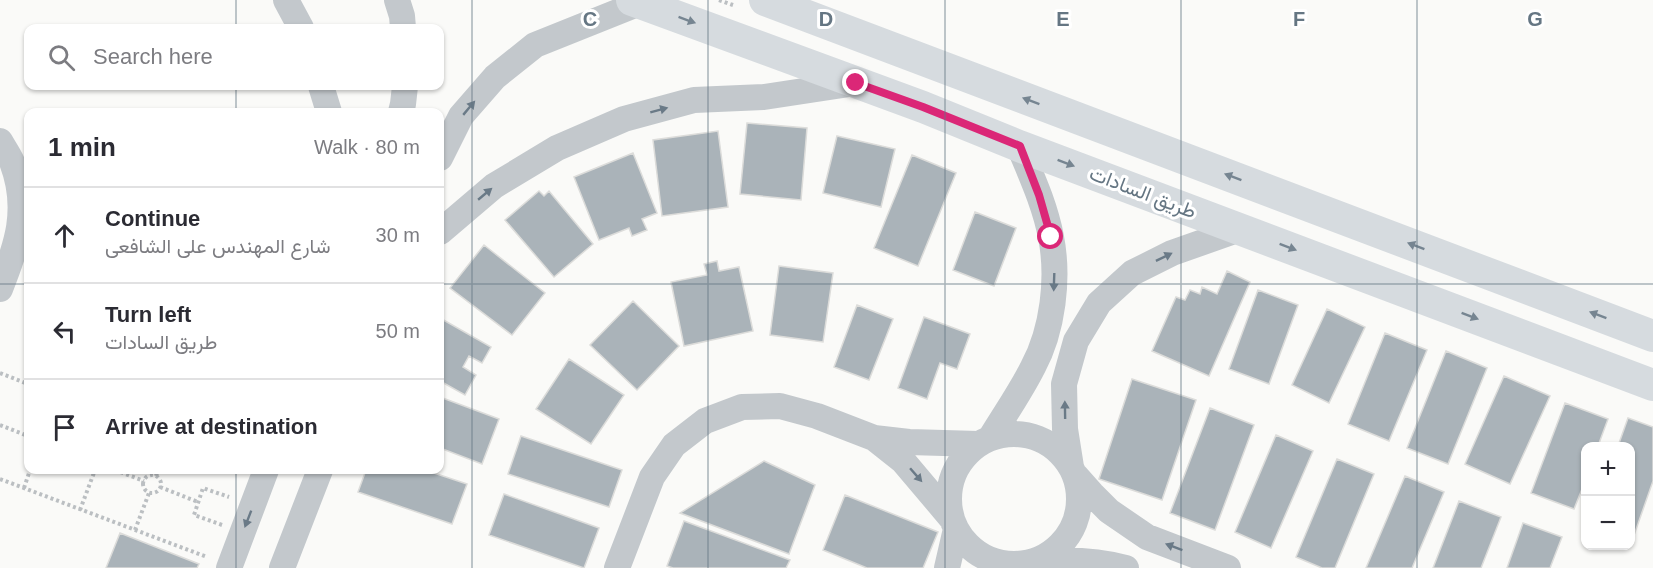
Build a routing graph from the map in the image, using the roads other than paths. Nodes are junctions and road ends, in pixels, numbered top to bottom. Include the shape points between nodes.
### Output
1 (286, 0) edge
2 (397, 0) edge
3 (765, 0) edge
4 (636, 1) edge
5 (299, 24) edge
6 (403, 24) edge
7 (873, 41) junction
8 (856, 83) junction
9 (322, 90) edge
10 (405, 90) edge
11 (327, 108) edge
12 (402, 108) edge
13 (0, 141) edge
14 (1020, 146) junction
15 (444, 150) edge
16 (444, 229) edge
17 (1240, 229) junction
18 (0, 290) edge
19 (1653, 336) edge
20 (1653, 386) edge
21 (874, 438) junction
22 (984, 441) junction
23 (1074, 472) junction
24 (265, 474) edge
25 (318, 474) edge
26 (954, 524) junction
27 (1147, 537) junction
28 (1023, 565) edge
29 (229, 567) edge
30 (282, 568) edge
31 (617, 568) edge
32 (947, 568) edge
33 (1126, 568) edge
34 (1135, 568) edge
35 (1228, 568) edge

1 - 5 street
2 - 6 street
3 - 7 main road
4 -> 8 main road, طريق السادات
15 -> 4 street via 461,117 495,77 536,45
7 - 8 main road
19 -> 7 main road
8 - 14 main road, طريق السادات
16 -> 8 street via 494,186 557,148 624,119 694,100 764,97
9 - 11 street
10 - 12 street
13 - 18 street via 12,161 20,192 21,225
14 -> 17 main road, طريق السادات
14 -> 22 street via 1051,237 1055,281 1049,324 1034,365
17 -> 20 main road, طريق السادات
23 -> 17 street via 1065,429 1064,384 1076,341 1099,303 1132,273 1172,253
21 - 22 street via 909,442
21 -> 26 street via 903,461
21 - 31 street via 780,406 742,408 705,421 674,445 652,477
22 - 23 street via 1001,434 1022,434 1042,440 1059,451
22 - 26 street via 957,465 950,487 949,509
23 - 27 street via 1109,511
23 - 28 street via 1079,497 1076,518 1067,536 1053,551
24 -> 29 street
25 - 30 street
26 - 28 street via 972,550 987,559
26 - 32 street
27 - 34 street via 1134,558
35 -> 27 street
28 - 33 street via 1060,560

